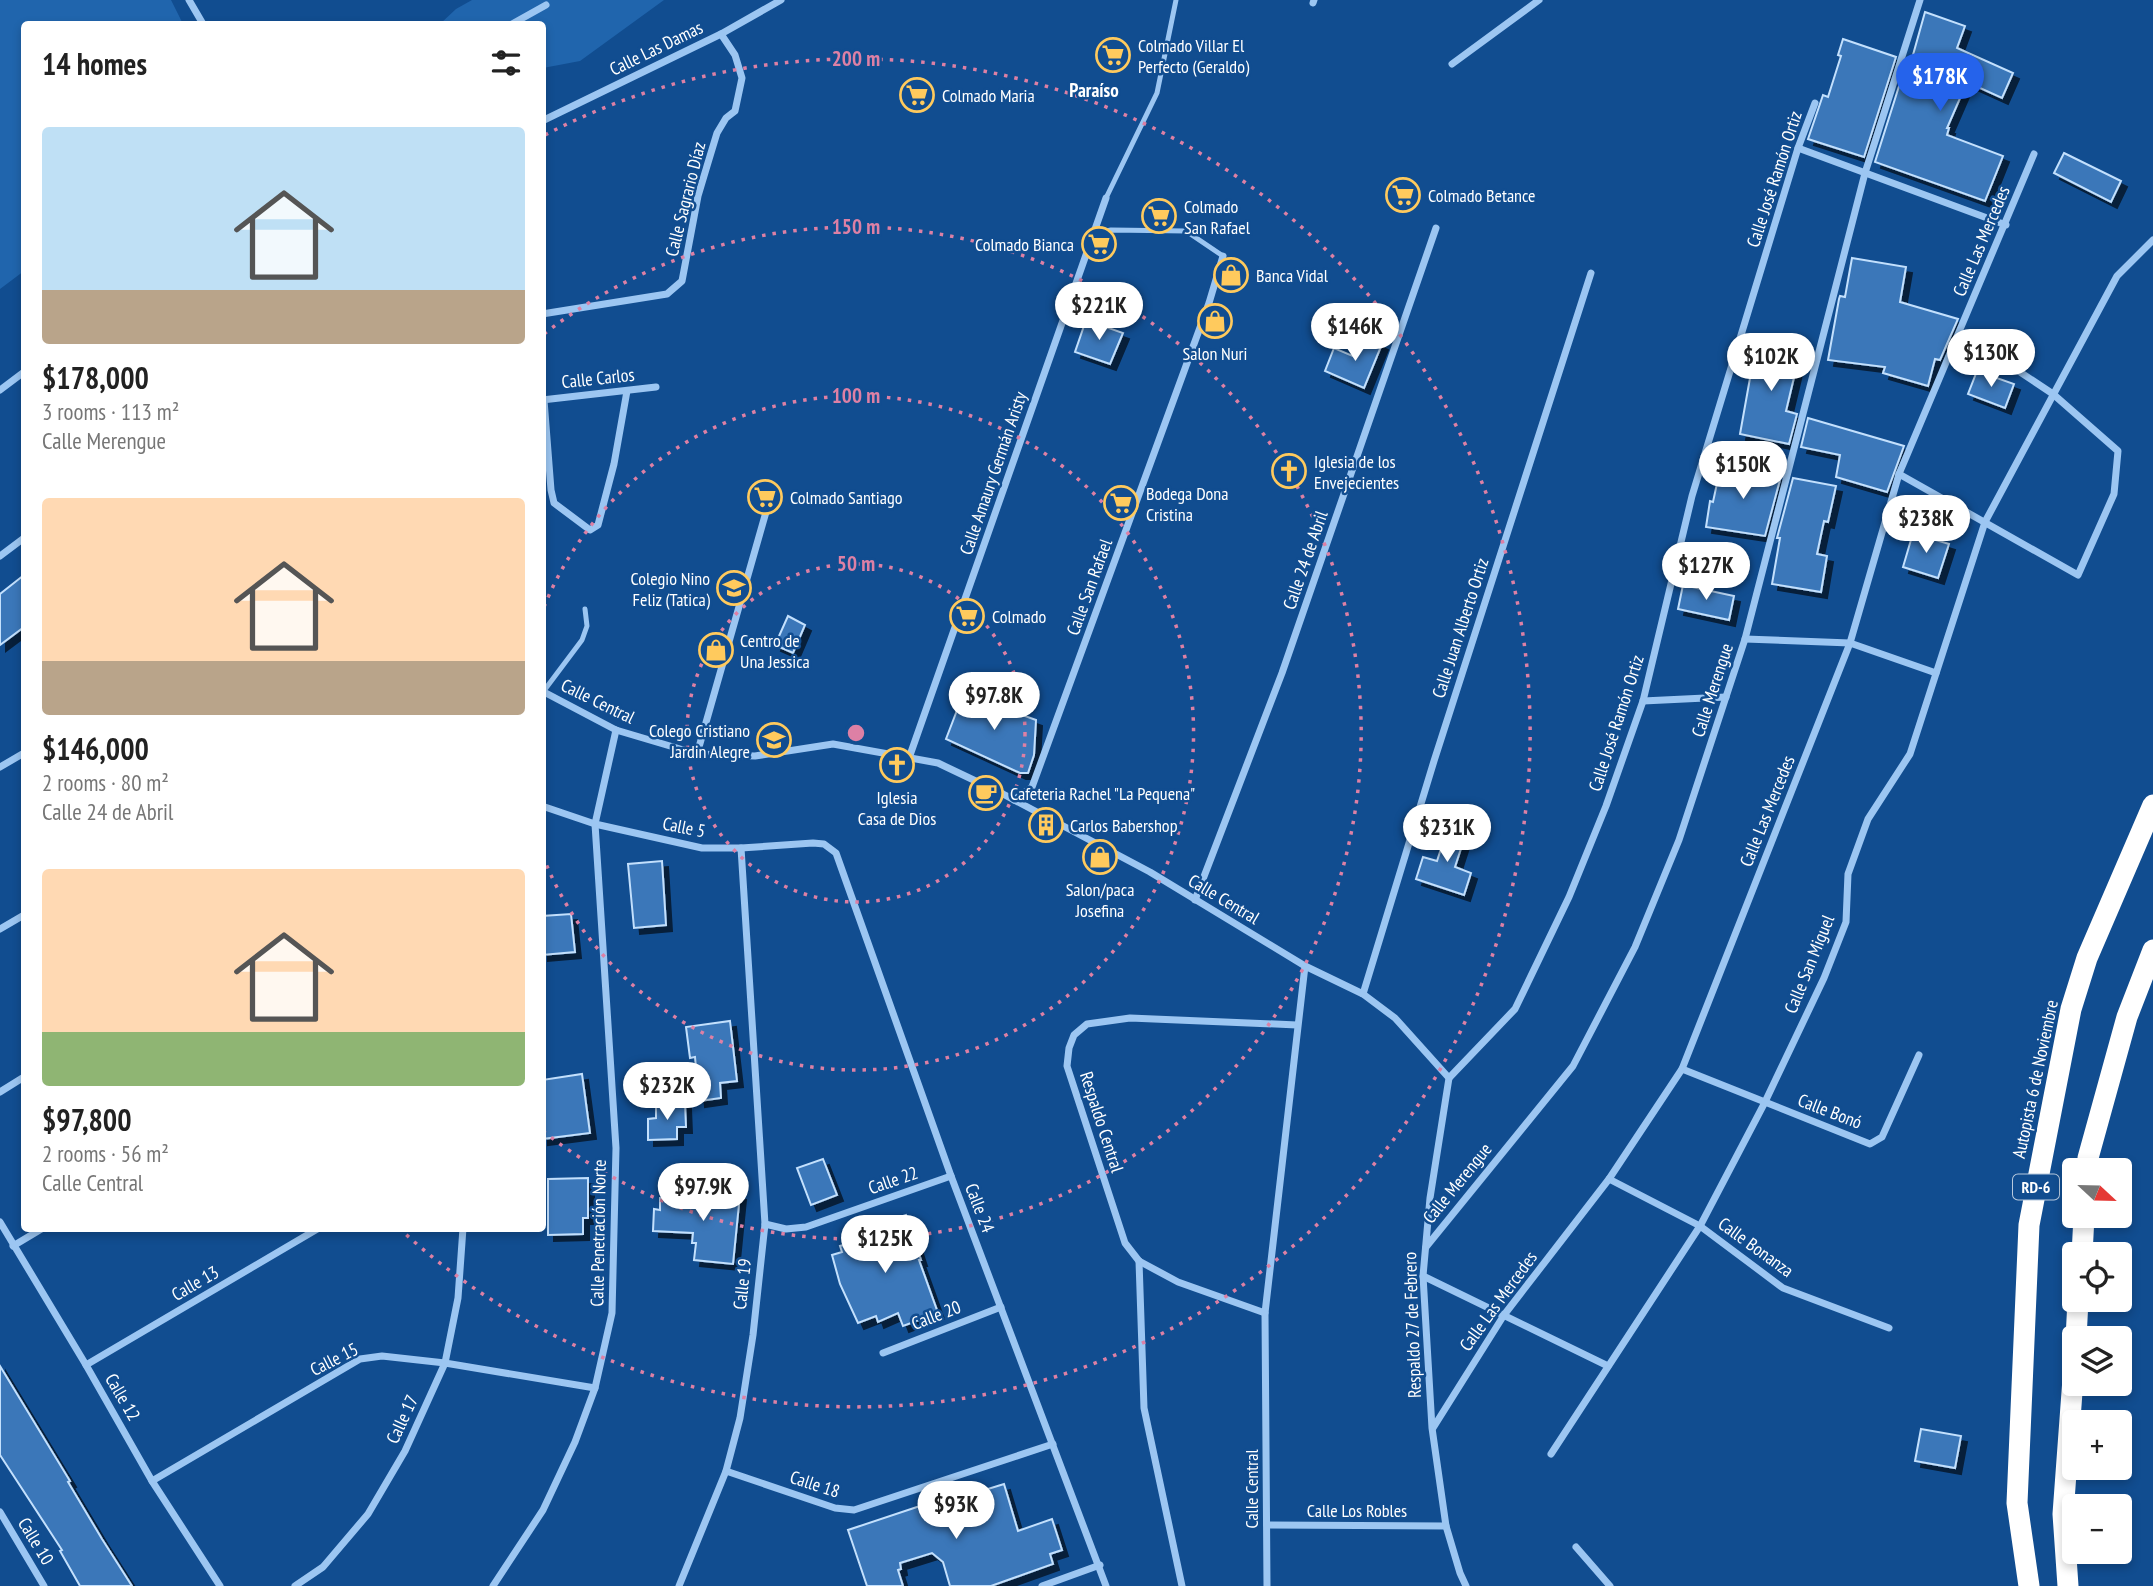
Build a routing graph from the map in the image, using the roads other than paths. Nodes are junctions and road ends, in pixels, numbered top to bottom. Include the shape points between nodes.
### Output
1 (189, 0) edge
2 (781, 0) edge
3 (1176, 0) edge
4 (1539, 0) edge
5 (1920, 0) edge
6 (546, 5) dead end
7 (201, 21) edge
8 (517, 21) edge
9 (721, 34) junction
10 (1452, 64) dead end
11 (1815, 103) dead end
12 (546, 119) edge
13 (1798, 148) junction
14 (2034, 154) dead end
15 (1865, 173) junction
16 (1106, 198) joint
17 (2006, 225) junction
18 (1436, 228) dead end
19 (1094, 234) junction
20 (2153, 240) edge
21 (1223, 256) joint
22 (1591, 273) dead end
23 (546, 313) edge
24 (1960, 332) junction
25 (21, 374) edge
26 (656, 387) dead end
27 (0, 390) edge
28 (628, 391) junction
29 (2053, 394) junction
30 (546, 400) edge
31 (546, 434) edge
32 (1899, 474) junction
33 (770, 498) dead end
34 (1985, 522) junction
35 (21, 540) edge
36 (0, 556) edge
37 (585, 609) dead end
38 (1745, 639) junction
39 (1850, 643) junction
40 (1936, 673) junction
41 (546, 687) edge
42 (546, 693) edge
43 (1726, 697) junction
44 (1643, 701) junction
45 (616, 730) junction
46 (696, 754) junction
47 (21, 755) edge
48 (909, 758) junction
49 (0, 767) edge
50 (1014, 800) junction
51 (2153, 805) edge
52 (546, 807) edge
53 (595, 824) junction
54 (824, 844) joint
55 (741, 848) junction
56 (1195, 900) junction
57 (21, 917) edge
58 (0, 929) edge
59 (2153, 950) edge
60 (1305, 966) junction
61 (1363, 994) junction
62 (1297, 1025) junction
63 (1919, 1055) dead end
64 (1682, 1069) junction
65 (1449, 1078) junction
66 (21, 1079) edge
67 (0, 1092) edge
68 (1765, 1102) junction
69 (2088, 1158) edge
70 (951, 1176) junction
71 (1609, 1179) junction
72 (0, 1222) edge
73 (765, 1224) junction
74 (1700, 1226) junction
75 (36, 1232) edge
76 (312, 1232) edge
77 (463, 1232) edge
78 (13, 1246) junction
79 (1425, 1248) junction
80 (1139, 1261) junction
81 (1423, 1276) junction
82 (1001, 1307) junction
83 (1265, 1313) junction
84 (1504, 1315) junction
85 (1889, 1328) dead end
86 (883, 1353) dead end
87 (445, 1363) junction
88 (86, 1365) junction
89 (1608, 1366) junction
90 (595, 1388) junction
91 (2072, 1396) edge
92 (1432, 1428) junction
93 (1053, 1444) junction
94 (1551, 1454) dead end
95 (726, 1471) junction
96 (152, 1481) junction
97 (0, 1512) edge
98 (1266, 1525) junction
99 (1446, 1526) junction
100 (1576, 1547) dead end
101 (1100, 1565) junction
102 (44, 1586) edge
103 (220, 1586) edge
104 (295, 1586) edge
105 (493, 1586) edge
106 (679, 1586) edge
107 (1042, 1586) edge
108 (1107, 1586) edge
109 (1182, 1586) edge
110 (1267, 1586) edge
111 (1466, 1586) edge
112 (1611, 1586) edge
113 (2029, 1586) edge
114 (2068, 1586) edge

1 - 7 street
2 - 9 street, Calle Las Damas
3 - 16 lane via 1157,93
4 - 10 street
5 - 15 street, Calle Merengue
6 - 8 street
9 - 12 street, Calle Las Damas
9 - 23 street, Calle Sagrario Díaz via 735,55 742,78 735,111 717,133 706,166 682,281 667,294
11 - 13 street, Calle José Ramón Ortiz
13 - 15 street
13 - 44 street, Calle José Ramón Ortiz via 1692,496
14 - 17 street, Calle Las Mercedes
15 - 17 street
15 - 38 street, Calle Merengue
16 - 19 street, Calle Amaury Germán Aristy
17 - 24 street, Calle Las Mercedes
18 - 56 street, Calle 24 de Abril via 1282,673
19 - 21 lane via 1186,231
19 - 48 street, Calle Amaury Germán Aristy
20 - 29 street, Calle San Miguel via 2117,276
21 - 50 street, Calle San Rafael via 1032,787
22 - 61 street, Calle Juan Alberto Ortiz
24 - 29 street
24 - 32 street, Calle Las Mercedes
25 - 27 street
26 - 28 street, Calle Carlos
28 - 30 street, Calle Carlos
28 - 31 street via 598,526 590,530 554,502
29 - 34 street, Calle San Miguel
29 - 34 street via 2118,451 2114,494 2078,575
32 - 34 street
32 - 39 street, Calle Las Mercedes
33 - 46 street
34 - 40 street, Calle San Miguel
35 - 36 street
37 - 41 lane via 587,626 582,640
38 - 39 street
38 - 43 street, Calle Merengue
39 - 40 street
39 - 64 street, Calle Las Mercedes
40 - 68 street, Calle San Miguel via 1910,754 1868,819 1848,874 1846,922
42 - 45 street, Calle Central
43 - 44 street
43 - 79 street, Calle Merengue via 1679,840 1635,947 1573,1066
44 - 65 street, Calle José Ramón Ortiz via 1569,897 1515,1009
45 - 46 street, Calle Central
45 - 53 street, Calle Penetración Norte
46 - 48 street, Calle Central via 755,756 833,744
47 - 49 street
48 - 50 street, Calle Central via 938,763
50 - 56 street, Calle Central
51 - 113 highway, Autopista 6 de Noviembre / RD-6 via 2087,958 2071,1009 2029,1225 2018,1503
52 - 53 street, Calle 5
53 - 55 street, Calle 5 via 702,848
53 - 90 street, Calle Penetración Norte via 616,1148 612,1313
54 - 55 street, Calle 5
54 - 70 street, Calle 24 via 836,853 844,871
55 - 73 street, Calle 19
56 - 60 street, Calle Central
57 - 58 street
59 - 69 highway via 2127,1017
60 - 61 street
60 - 62 street, Calle Central
61 - 65 street via 1395,1018
62 - 80 street, Respaldo Central via 1130,1018 1087,1024 1074,1035 1067,1066 1125,1243
62 - 83 street, Calle Central
63 - 68 street, Calle Bonó via 1882,1137 1870,1144
64 - 68 street, Calle Bonó
64 - 71 street, Calle Las Mercedes
65 - 79 street, Respaldo 27 de Febrero
66 - 67 street
68 - 74 street, Calle San Miguel
70 - 73 street, Calle 22 via 806,1227
70 - 82 street, Calle 24
71 - 74 street, Calle Bonanza
71 - 84 street, Calle Las Mercedes
72 - 78 street, Calle 12
73 - 95 street, Calle 19 via 740,1418
74 - 85 street, Calle Bonanza via 1783,1288
74 - 89 street, Calle San Miguel
75 - 78 street
76 - 88 street, Calle 13
77 - 87 street, Calle 17 via 458,1298
78 - 88 street, Calle 12
79 - 81 street, Respaldo 27 de Febrero
80 - 83 street, Respaldo Central via 1178,1283
80 - 109 street via 1144,1408
81 - 84 street
81 - 92 street, Respaldo 27 de Febrero
82 - 86 street, Calle 20
82 - 93 street, Calle 24
83 - 98 street, Calle Central
84 - 89 street
84 - 92 street, Calle Las Mercedes
87 - 90 street, Calle 15
87 - 96 street, Calle 15 via 382,1356 360,1359
87 - 104 street, Calle 17 via 405,1451 368,1514 323,1567
88 - 96 street, Calle 12
89 - 94 street, Calle San Miguel
90 - 105 street, Calle Penetración Norte via 543,1510
91 - 114 highway via 2063,1514
92 - 99 street, Respaldo 27 de Febrero
93 - 95 street, Calle 18 via 854,1510 835,1508
93 - 101 street, Calle 24
95 - 106 street, Calle 19
96 - 103 street, Calle 12
97 - 102 street, Calle 10
98 - 99 street, Calle Los Robles
98 - 110 street, Calle Central
99 - 111 street, Respaldo 27 de Febrero
100 - 112 street
101 - 107 street
101 - 108 street, Calle 24

